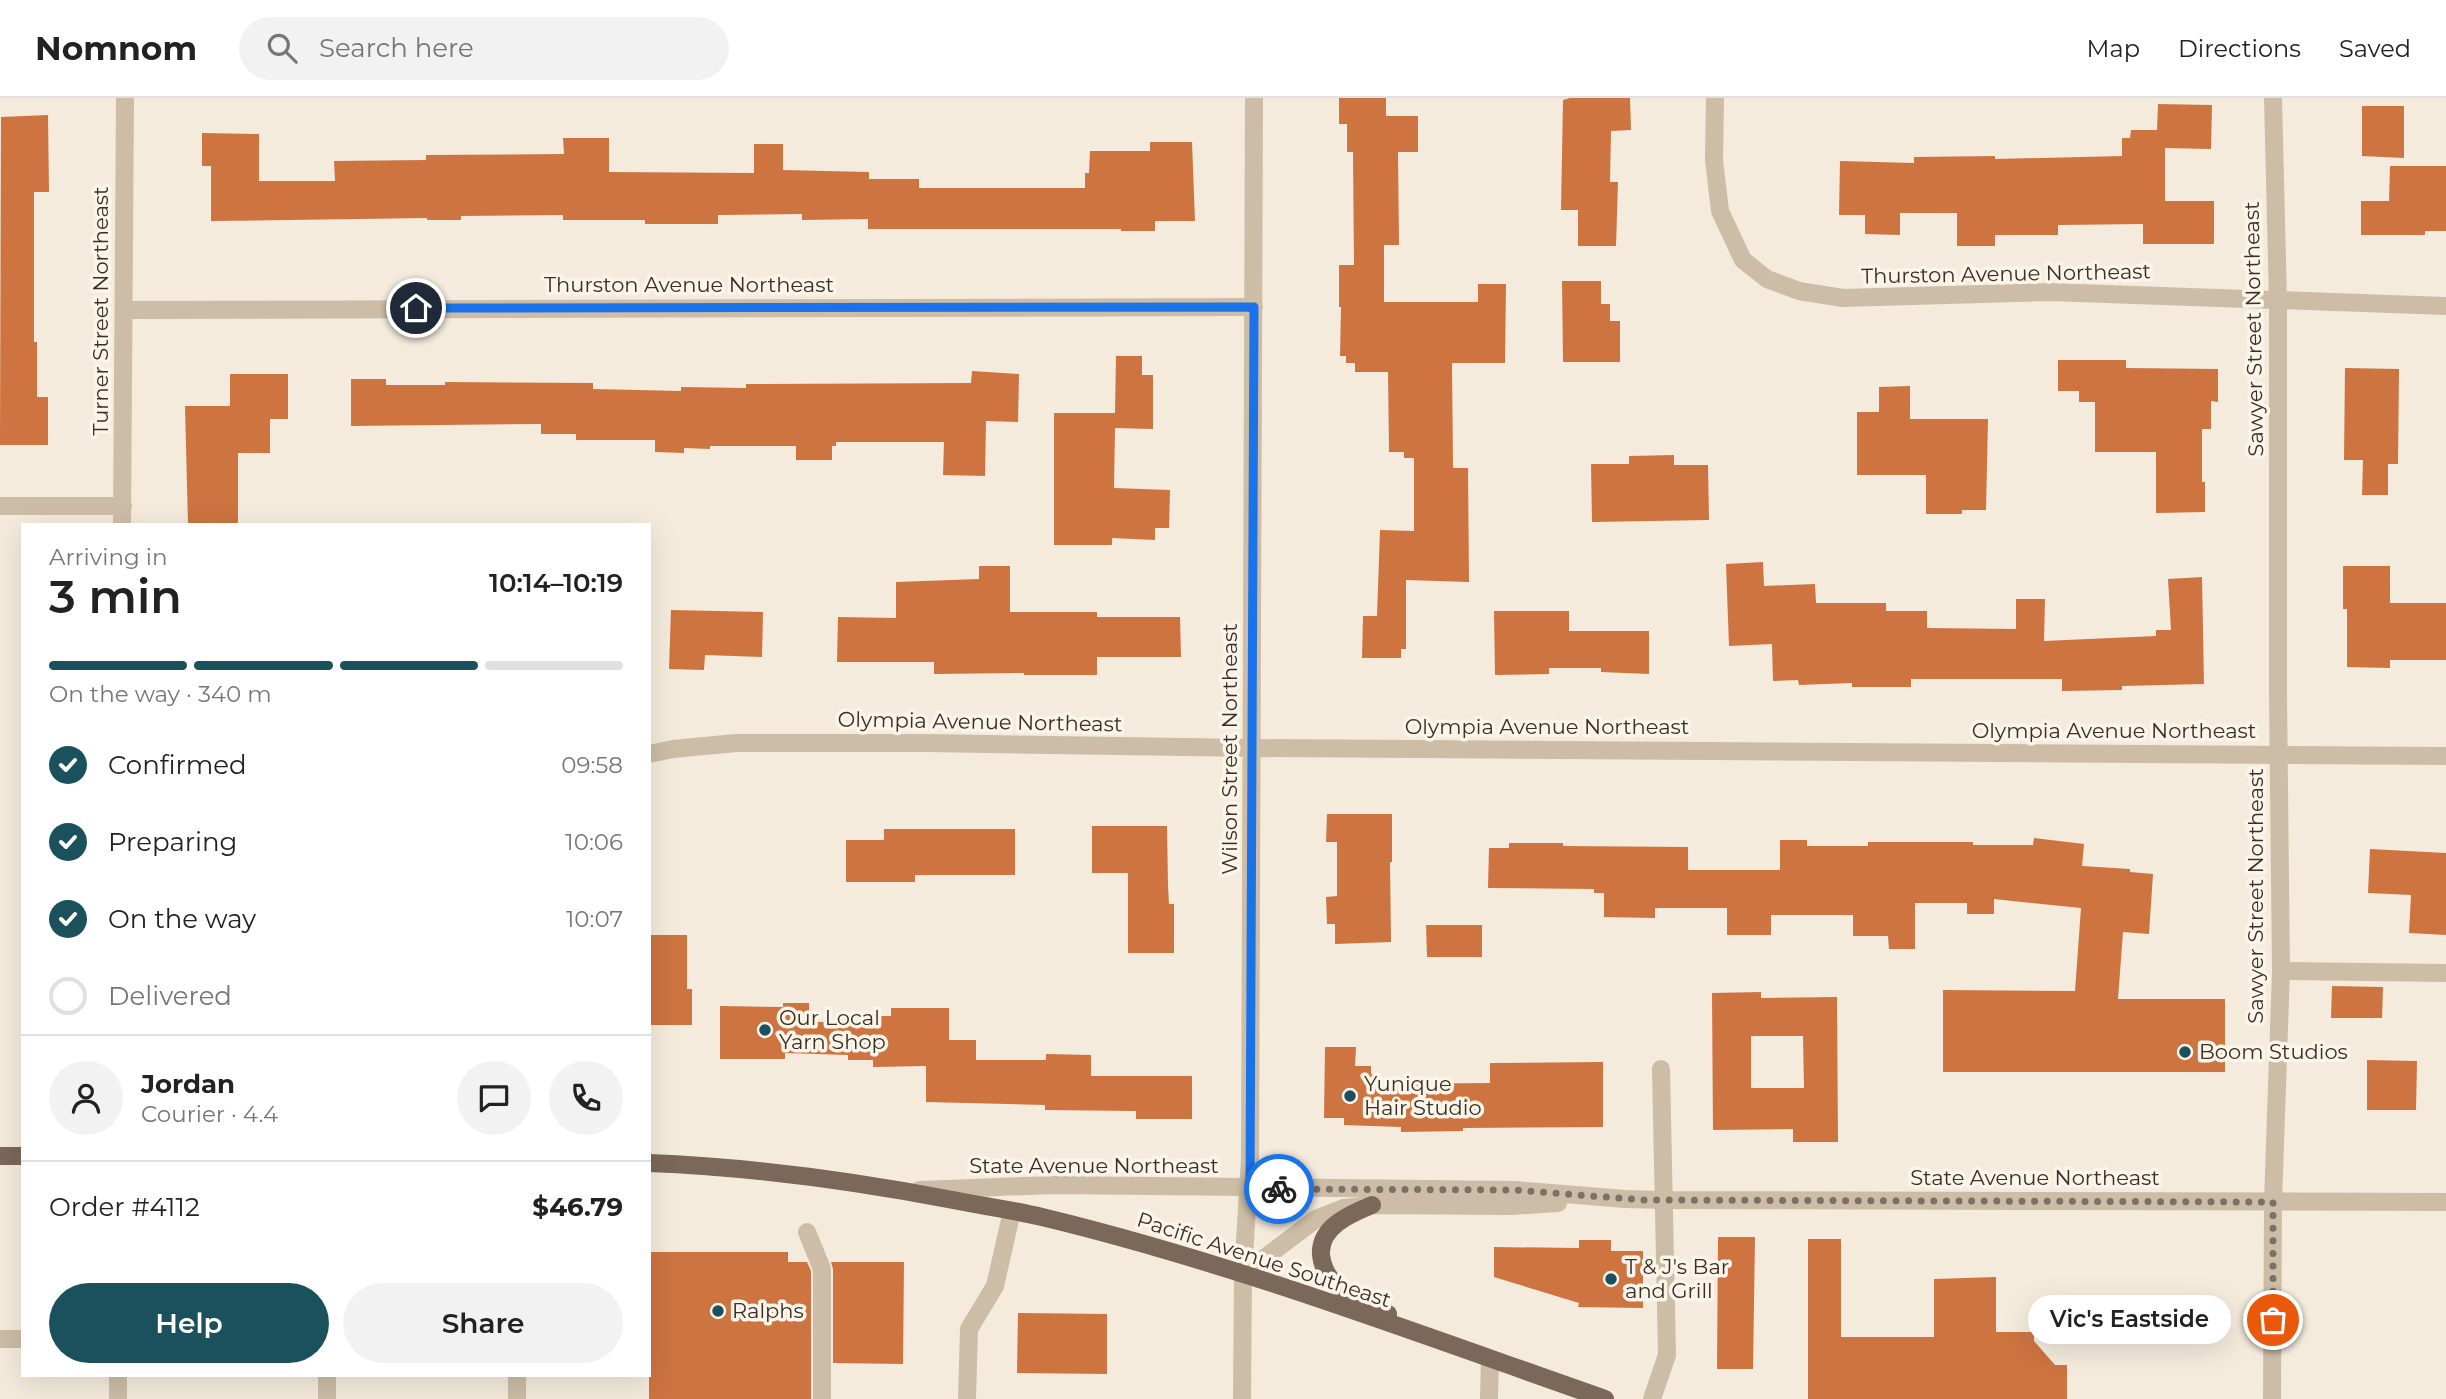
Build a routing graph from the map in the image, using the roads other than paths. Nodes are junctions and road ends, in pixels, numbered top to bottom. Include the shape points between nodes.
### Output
1 (125, 98) edge
2 (1254, 98) edge
3 (1715, 98) edge
4 (2273, 98) edge
5 (2278, 301) junction
6 (2446, 306) edge
7 (1254, 307) junction
8 (124, 310) junction
9 (0, 506) edge
10 (122, 506) junction
11 (122, 523) edge
12 (1252, 748) junction
13 (651, 754) edge
14 (2279, 754) junction
15 (2446, 755) edge
16 (2281, 971) junction
17 (2446, 973) edge
18 (1661, 1069) dead end
19 (0, 1156) edge
20 (21, 1156) edge
21 (651, 1163) edge
22 (1250, 1188) junction
23 (902, 1190) junction
24 (1625, 1199) junction
25 (1663, 1200) junction
26 (2273, 1202) junction
27 (2446, 1202) edge
28 (1372, 1205) junction
29 (1012, 1211) junction
30 (807, 1232) dead end
31 (1243, 1274) junction
32 (0, 1339) edge
33 (21, 1339) edge
34 (1451, 1345) junction
35 (1490, 1359) junction
36 (118, 1377) edge
37 (327, 1377) edge
38 (517, 1377) edge
39 (118, 1399) edge
40 (327, 1399) edge
41 (517, 1399) edge
42 (822, 1399) edge
43 (967, 1399) edge
44 (1242, 1399) edge
45 (1489, 1399) edge
46 (1605, 1399) edge
47 (1652, 1399) edge
48 (2272, 1399) edge

1 - 8 street, Turner Street Northeast
2 - 7 street, Wilson Street Northeast
3 - 5 street, Thurston Avenue Northeast via 1714,160 1720,211 1743,260 1767,279 1799,291 1843,298 2050,292
4 - 5 street, Sawyer Street Northeast
5 - 6 street, Thurston Avenue Northeast
5 - 14 street, Sawyer Street Northeast
7 - 8 street, Thurston Avenue Northeast
7 - 12 street, Wilson Street Northeast
8 - 10 street, Turner Street Northeast
9 - 10 street
10 - 11 street, Turner Street Northeast
12 - 13 street, Olympia Avenue Northeast via 736,743
12 - 14 street, Olympia Avenue Northeast
12 - 22 street, Wilson Street Northeast
14 - 15 street, Olympia Avenue Northeast
14 - 16 street, Sawyer Street Northeast
16 - 17 street
16 - 26 street, Sawyer Street Northeast
18 - 25 street
19 - 20 main road
21 - 23 main road, State Avenue Northeast
22 - 23 street, State Avenue Northeast via 1053,1185
22 - 24 street, State Avenue Northeast via 1514,1190
22 - 31 street, Wilson Street Northeast
23 - 29 main road, Pacific Avenue Southeast
24 - 25 street, State Avenue Northeast
24 - 28 street, State Avenue Northeast via 1511,1206
25 - 26 street, State Avenue Northeast
25 - 47 street via 1667,1355
26 - 27 street, State Avenue Northeast
26 - 48 street, Sawyer Street Northeast
28 - 31 street, State Avenue Northeast via 1344,1208 1316,1219
28 - 34 main road via 1336,1223 1325,1235 1322,1265 1334,1283 1371,1306
29 - 31 main road, Pacific Avenue Southeast
29 - 43 street via 995,1286 969,1329
30 - 42 street via 822,1269
31 - 34 main road, Pacific Avenue Southeast
31 - 44 street, Wilson Street Northeast
32 - 33 street
34 - 35 main road, Pacific Avenue Southeast
35 - 45 street
35 - 46 main road, Pacific Avenue Southeast
36 - 39 street
37 - 40 street
38 - 41 street

